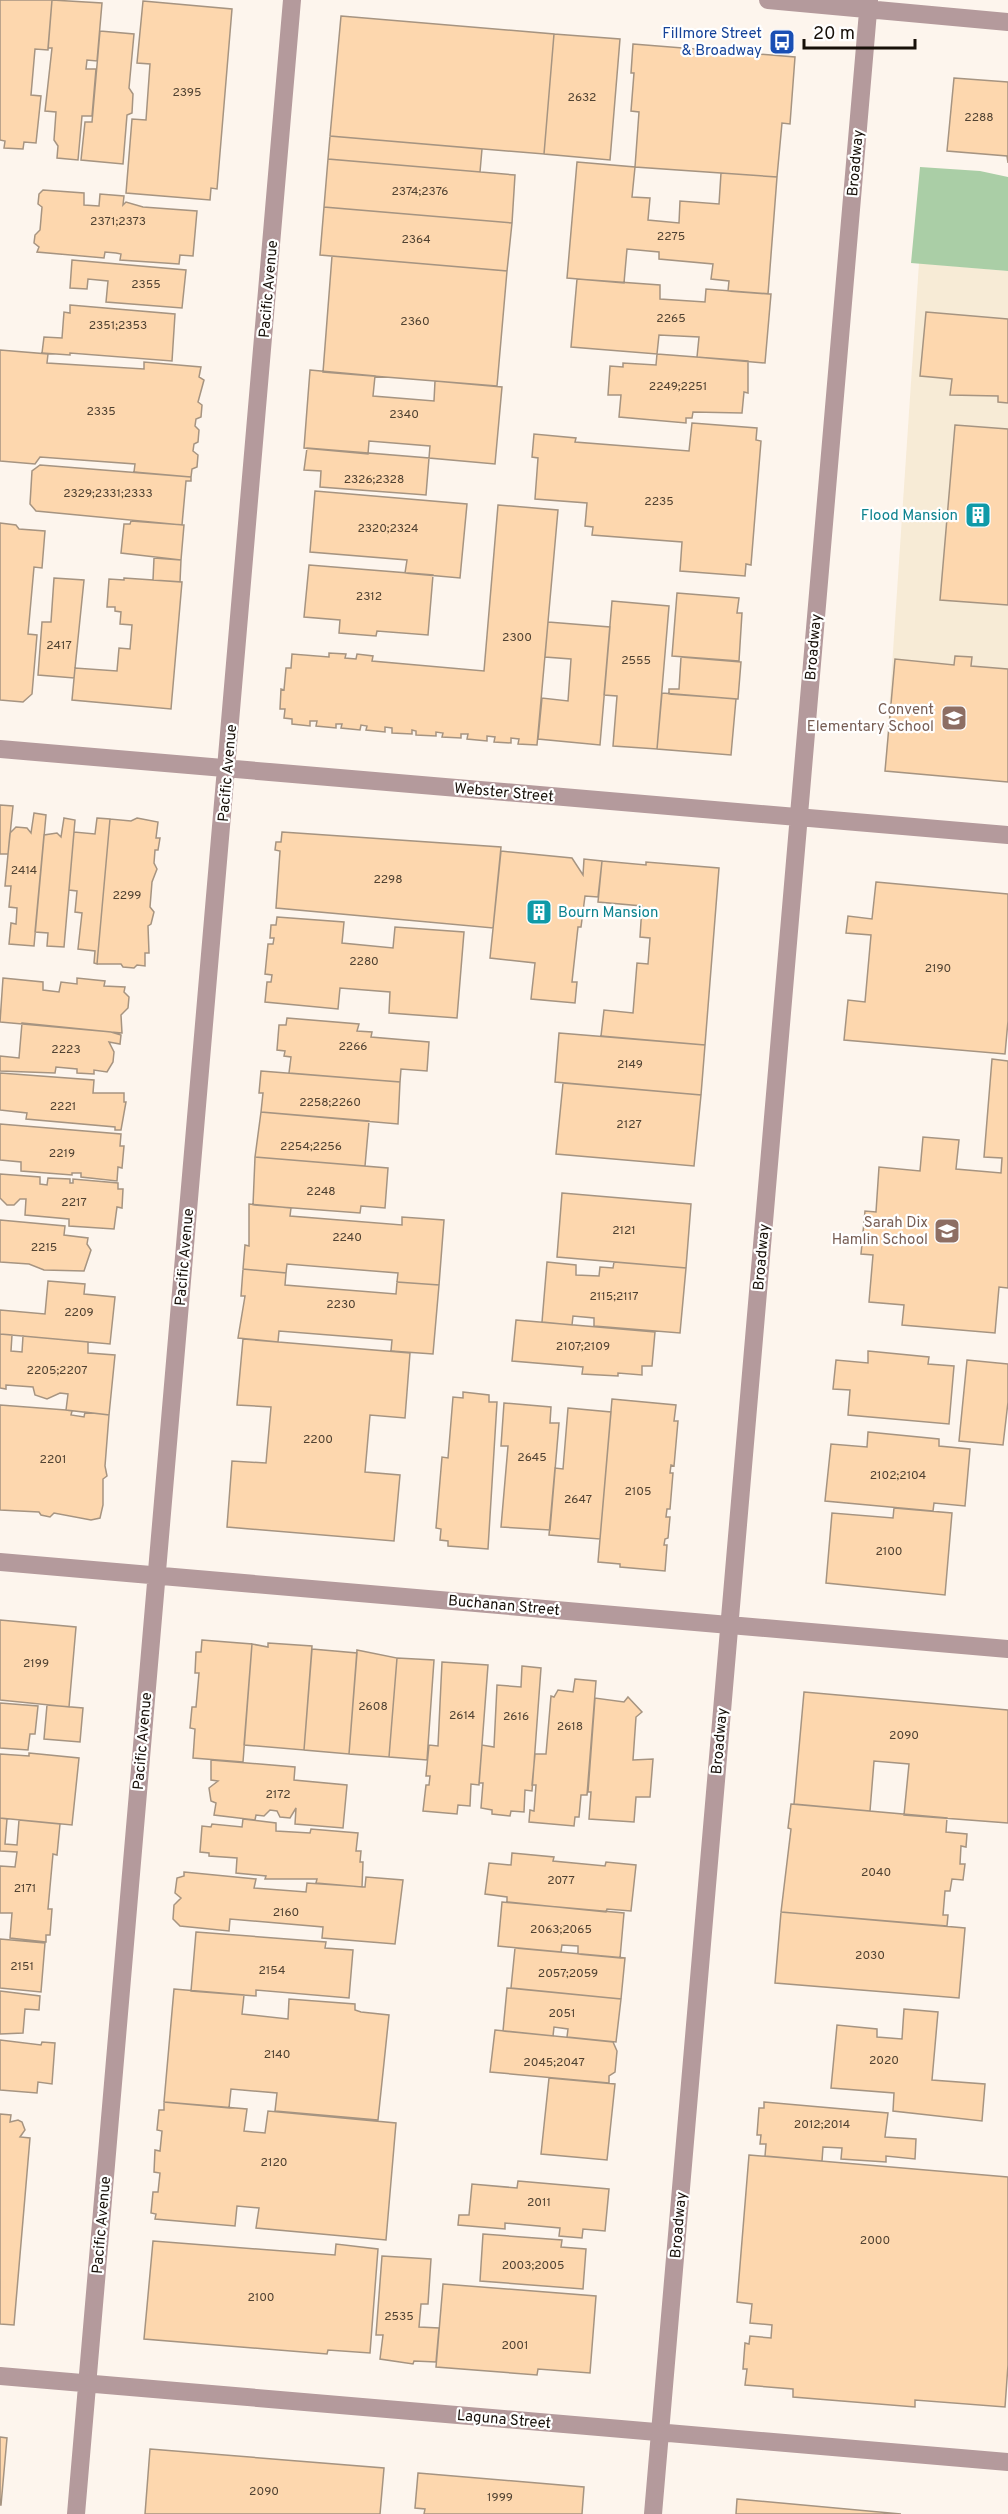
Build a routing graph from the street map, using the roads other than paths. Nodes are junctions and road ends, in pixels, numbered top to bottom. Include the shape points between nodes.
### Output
1 (292, 0) edge
2 (768, 0) edge
3 (869, 5) edge
4 (1008, 22) edge
5 (0, 749) edge
6 (226, 768) junction
7 (798, 817) junction
8 (1008, 835) edge
9 (0, 1562) edge
10 (156, 1576) junction
11 (729, 1624) junction
12 (1008, 1648) edge
13 (0, 2376) edge
14 (87, 2383) junction
15 (660, 2432) junction
16 (1008, 2462) edge
17 (76, 2514) edge
18 (653, 2514) edge

1 - 6 street, Pacific Avenue
2 - 3 street
3 - 4 street
3 - 7 street, Broadway
5 - 6 street, Webster Street
6 - 7 street, Webster Street
6 - 10 street, Pacific Avenue
7 - 8 street, Webster Street
7 - 11 street, Broadway
9 - 10 street, Buchanan Street
10 - 11 street, Buchanan Street
10 - 14 street, Pacific Avenue
11 - 12 street, Buchanan Street
11 - 15 street, Broadway
13 - 14 street, Laguna Street
14 - 15 street, Laguna Street
14 - 17 street, Pacific Avenue
15 - 16 street, Laguna Street
15 - 18 street, Broadway

